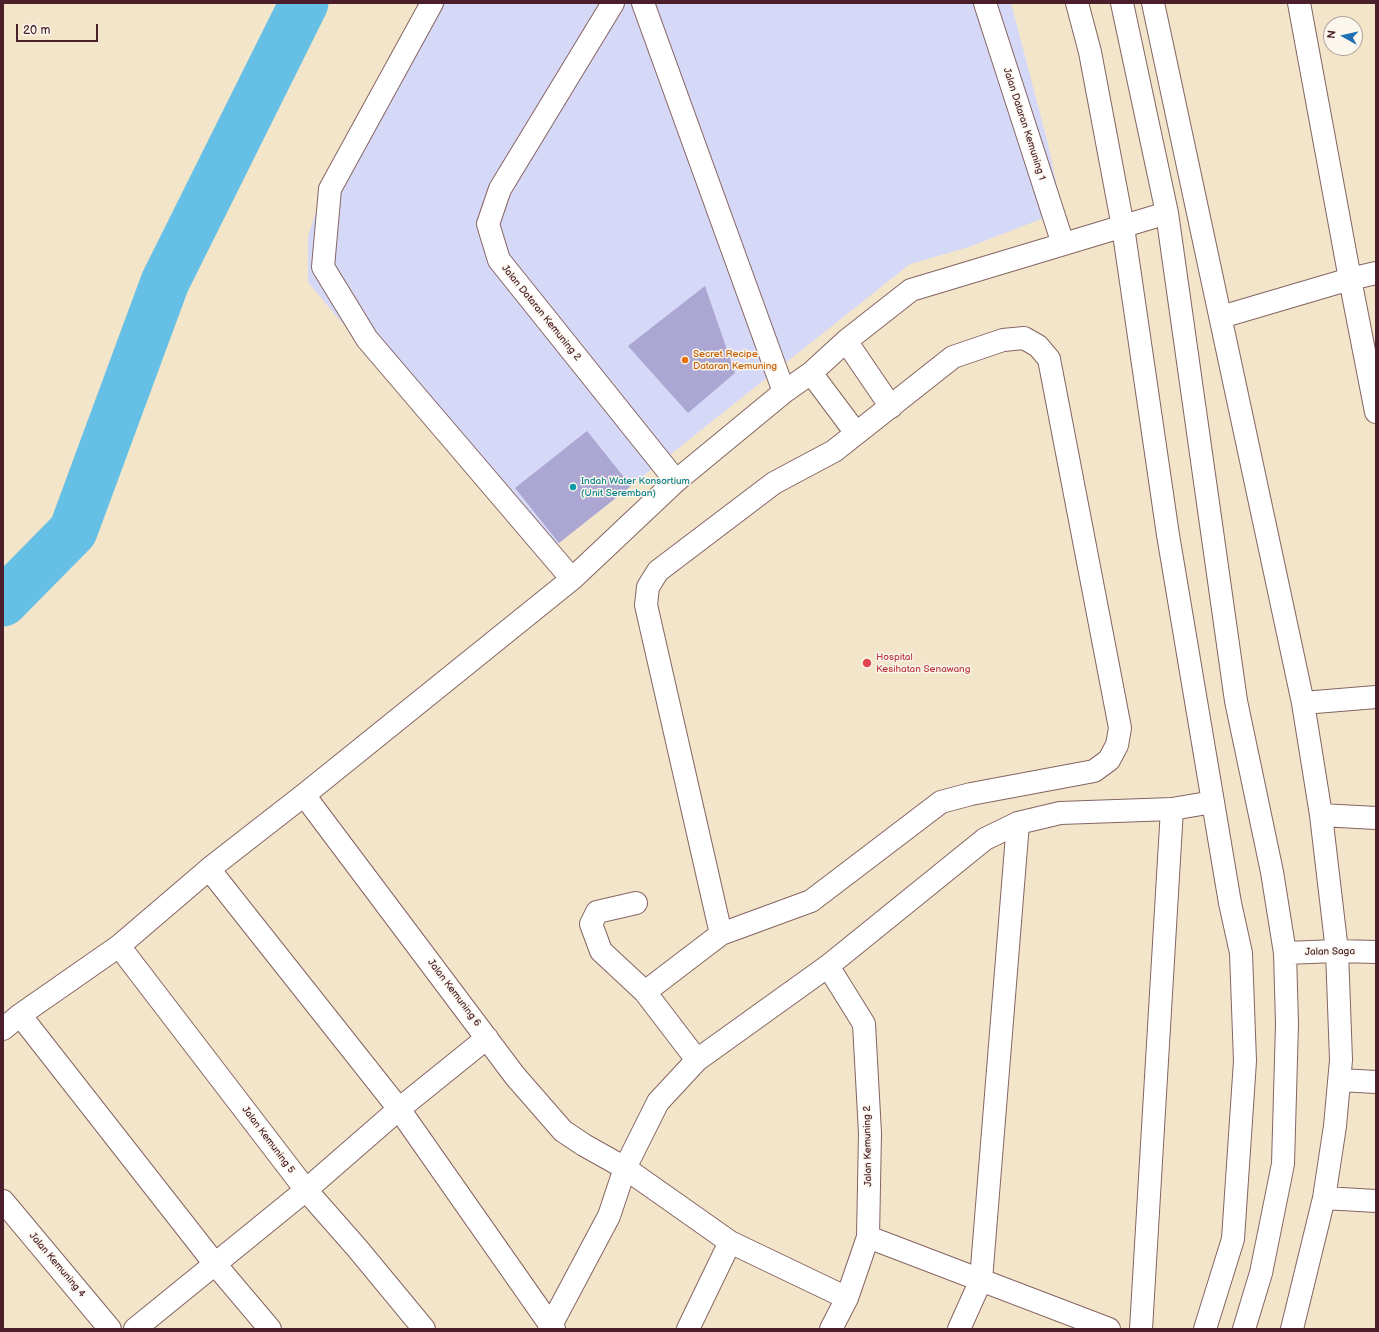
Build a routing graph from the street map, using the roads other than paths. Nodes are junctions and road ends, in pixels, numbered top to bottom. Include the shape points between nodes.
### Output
1 (432, 3) edge
2 (613, 3) edge
3 (643, 3) edge
4 (985, 3) edge
5 (1077, 3) edge
6 (1122, 3) edge
7 (1153, 3) edge
8 (1299, 3) edge
9 (1167, 213) junction
10 (1123, 227) junction
11 (1063, 244) junction
12 (1376, 273) edge
13 (1350, 278) junction
14 (1221, 317) junction
15 (846, 341) junction
16 (811, 373) junction
17 (784, 392) junction
18 (891, 407) junction
19 (1376, 412) edge
20 (856, 433) junction
21 (676, 481) junction
22 (572, 579) junction
23 (1376, 697) edge
24 (1303, 702) junction
25 (304, 795) junction
26 (1213, 802) junction
27 (1172, 809) junction
28 (1321, 815) junction
29 (1376, 818) edge
30 (1018, 823) junction
31 (209, 868) junction
32 (636, 903) dead end
33 (721, 934) junction
34 (119, 946) junction
35 (1337, 951) junction
36 (1376, 952) edge
37 (1285, 953) junction
38 (828, 966) junction
39 (645, 992) junction
40 (20, 1015) junction
41 (3, 1029) edge
42 (487, 1038) junction
43 (698, 1060) junction
44 (1340, 1080) junction
45 (1376, 1082) edge
46 (399, 1109) junction
47 (625, 1168) junction
48 (306, 1190) junction
49 (1324, 1198) junction
50 (3, 1201) edge
51 (1376, 1201) edge
52 (868, 1237) junction
53 (730, 1242) junction
54 (215, 1264) junction
55 (981, 1280) junction
56 (847, 1298) junction
57 (551, 1328) edge
58 (110, 1329) edge
59 (135, 1329) edge
60 (270, 1329) edge
61 (424, 1329) edge
62 (688, 1329) edge
63 (831, 1329) edge
64 (959, 1329) edge
65 (1110, 1329) edge
66 (1141, 1329) edge
67 (1205, 1329) edge
68 (1244, 1329) edge
69 (1292, 1329) edge

1 - 22 street via 330,189 323,267 367,339
2 - 21 street, Jalan Dataran Kemuning 2 via 500,189 488,224 499,260
3 - 17 street
4 - 11 street, Jalan Dataran Kemuning 1
5 - 10 street via 1090,52
6 - 9 street
7 - 14 street
8 - 13 street
9 - 10 street
9 - 37 street via 1236,701 1272,872
10 - 11 street
10 - 26 street via 1168,535
11 - 15 street via 911,290
12 - 13 street
13 - 14 street
13 - 19 street
14 - 24 street
15 - 16 street
15 - 18 street
16 - 17 street
16 - 20 street
17 - 21 street
18 - 20 street
18 - 33 street via 953,357 1002,340 1024,338 1038,346 1049,359 1120,728 1117,745 1109,760 1094,771 941,802 811,901
20 - 33 street via 834,450 774,483 658,571 648,588 646,605
21 - 22 street
22 - 25 street
23 - 24 street
24 - 28 street
25 - 31 street
25 - 42 street, Jalan Kemuning 6
26 - 27 street
26 - 67 street via 1241,953 1245,1061 1233,1239
27 - 30 street via 1060,813
27 - 66 street
28 - 29 street
28 - 35 street
30 - 38 street via 985,839
30 - 55 street
31 - 34 street
31 - 46 street
32 - 39 street via 597,912 590,924 601,951
33 - 39 street
34 - 40 street
34 - 48 street, Jalan Kemuning 5
35 - 36 street, Jalan Saga
35 - 37 street, Jalan Saga
35 - 44 street
37 - 68 street via 1287,1024 1283,1164 1261,1273
38 - 43 street
38 - 52 street, Jalan Kemuning 2 via 864,1024 870,1133
39 - 43 street
40 - 41 street
40 - 54 street
42 - 46 street
42 - 47 street, Jalan Kemuning 6 via 515,1076 563,1131
43 - 47 street via 658,1102
44 - 45 street
44 - 49 street
46 - 48 street
46 - 57 street
47 - 53 street, Jalan Kemuning 6
47 - 57 street via 609,1216
48 - 54 street
48 - 61 street, Jalan Kemuning 5
49 - 51 street
49 - 69 street
50 - 58 street, Jalan Kemuning 4
52 - 55 street
52 - 56 street, Jalan Kemuning 2
53 - 56 street, Jalan Kemuning 6
53 - 62 street
54 - 59 street
54 - 60 street
55 - 64 street
55 - 65 street
56 - 63 street, Jalan Kemuning 2

